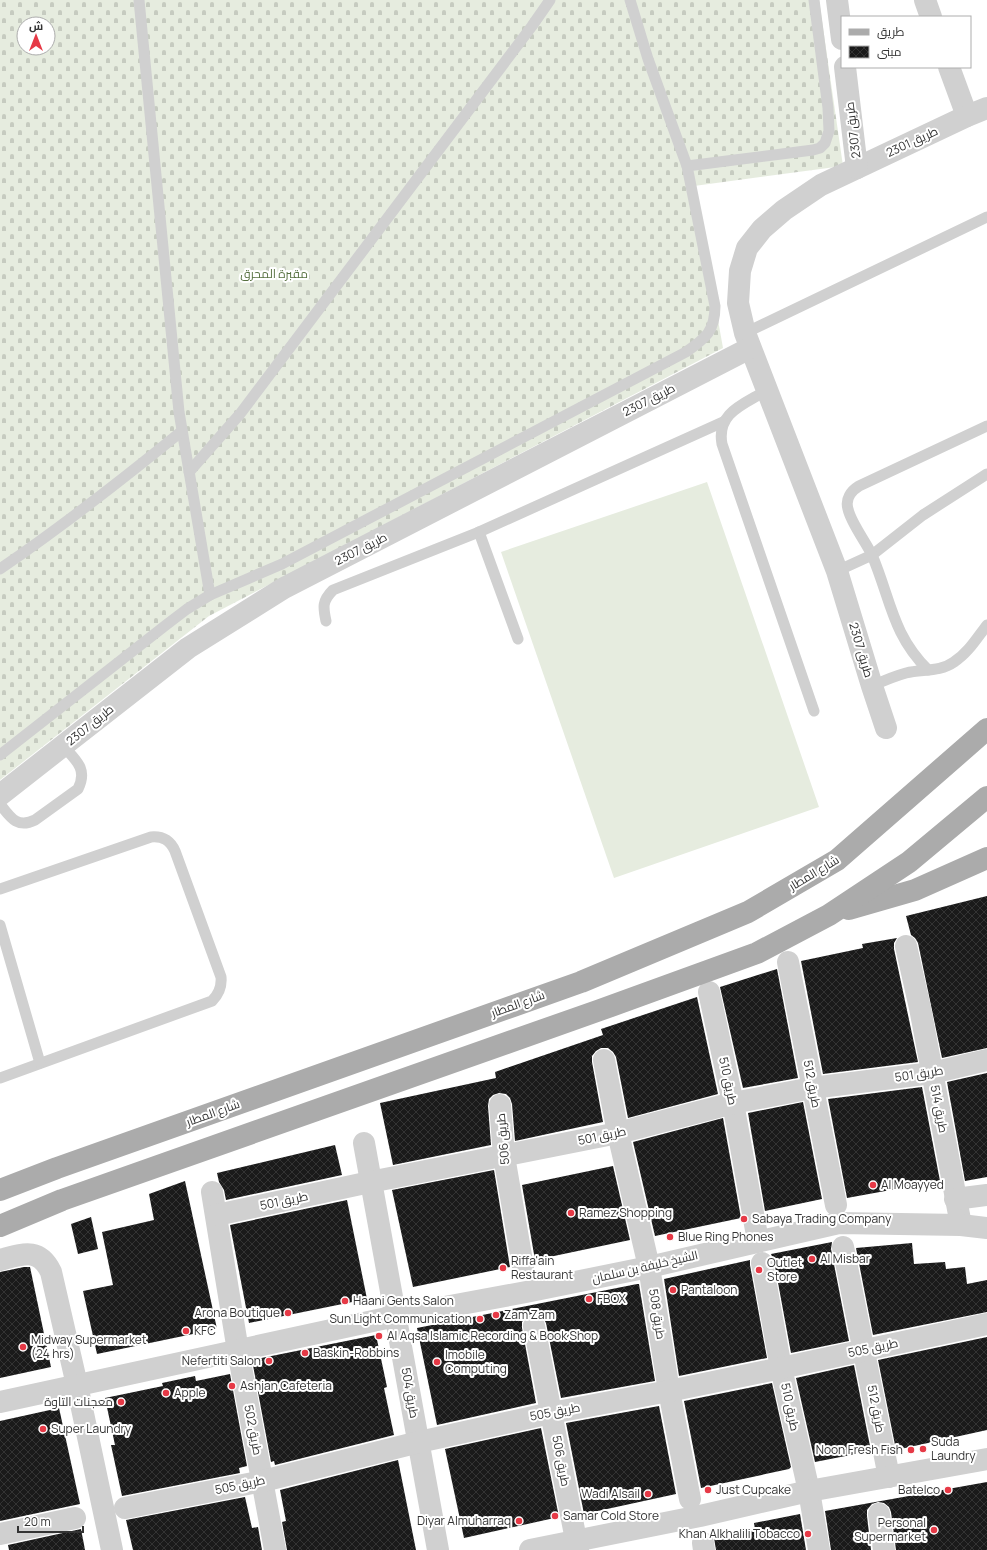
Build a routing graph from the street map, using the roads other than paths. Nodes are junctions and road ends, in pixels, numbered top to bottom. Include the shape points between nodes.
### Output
1 (139, 0) edge
2 (550, 0) edge
3 (630, 0) edge
4 (814, 0) edge
5 (837, 0) edge
6 (925, 0) edge
7 (931, 16) edge
8 (841, 31) edge
9 (845, 68) edge
10 (950, 68) edge
11 (987, 108) edge
12 (967, 116) junction
13 (687, 166) junction
14 (857, 168) junction
15 (987, 217) edge
16 (747, 341) junction
17 (767, 390) junction
18 (724, 422) junction
19 (987, 426) edge
20 (182, 431) junction
21 (189, 472) junction
22 (987, 474) edge
23 (478, 532) junction
24 (872, 555) junction
25 (0, 569) edge
26 (838, 572) junction
27 (210, 595) junction
28 (326, 621) dead end
29 (987, 625) edge
30 (518, 639) dead end
31 (928, 670) junction
32 (872, 686) junction
33 (814, 711) dead end
34 (886, 728) dead end
35 (987, 729) edge
36 (63, 746) junction
37 (0, 755) edge
38 (0, 795) edge
39 (987, 797) edge
40 (0, 804) edge
41 (987, 858) edge
42 (0, 889) edge
43 (829, 915) junction
44 (0, 925) edge
45 (906, 946) dead end
46 (788, 962) dead end
47 (709, 992) dead end
48 (604, 1060) dead end
49 (987, 1060) edge
50 (40, 1063) junction
51 (932, 1073) junction
52 (0, 1078) edge
53 (812, 1088) junction
54 (733, 1103) junction
55 (500, 1105) dead end
56 (618, 1132) junction
57 (364, 1143) dead end
58 (504, 1156) junction
59 (370, 1182) junction
60 (0, 1190) edge
61 (212, 1192) dead end
62 (987, 1195) edge
63 (955, 1199) junction
64 (836, 1205) dead end
65 (217, 1215) junction
66 (961, 1225) junction
67 (0, 1226) edge
68 (987, 1228) edge
69 (758, 1241) junction
70 (843, 1247) dead end
71 (0, 1260) edge
72 (762, 1263) dead end
73 (524, 1267) dead end
74 (649, 1267) junction
75 (396, 1316) junction
76 (987, 1324) edge
77 (534, 1326) dead end
78 (864, 1349) junction
79 (238, 1351) junction
80 (782, 1368) junction
81 (77, 1386) junction
82 (669, 1391) junction
83 (0, 1402) edge
84 (551, 1412) junction
85 (419, 1442) junction
86 (987, 1458) edge
87 (889, 1477) junction
88 (263, 1481) junction
89 (808, 1491) junction
90 (690, 1499) dead end
91 (125, 1508) dead end
92 (879, 1514) dead end
93 (75, 1518) dead end
94 (0, 1534) edge
95 (577, 1545) edge
96 (112, 1550) edge
97 (275, 1550) edge
98 (438, 1550) edge
99 (530, 1550) edge
100 (820, 1550) edge
101 (884, 1550) edge

1 - 20 lane
2 - 21 lane via 240,414
3 - 13 lane via 648,59
4 - 13 lane via 828,108 829,131 825,143 813,150
5 - 8 street
6 - 7 street
9 - 14 street, طريق 2307
10 - 12 street
11 - 12 street, طريق 2301
12 - 14 street, طريق 2301
13 - 27 lane via 715,306 712,327 702,341 686,352 282,564
14 - 16 street, طريق 2307 via 821,185 784,210 762,229 747,248 740,270 738,303
15 - 16 lane
16 - 17 street, طريق 2307
16 - 36 street, طريق 2307 via 284,588 188,648
17 - 18 lane via 733,410
17 - 26 street, طريق 2307
18 - 23 lane
18 - 33 lane via 722,444
19 - 24 lane via 859,486 851,493 848,498 848,510
20 - 21 lane
20 - 25 lane via 52,534
21 - 27 lane
22 - 24 lane via 923,515
23 - 28 lane via 333,590 325,599
23 - 30 lane
24 - 26 lane
24 - 31 lane via 897,626 910,650
26 - 32 street, طريق 2307
27 - 37 lane via 166,625
29 - 31 lane via 967,651 954,662 942,668
31 - 32 lane via 906,673
32 - 34 street, طريق 2307
35 - 60 main road, شارع المطار via 837,860 748,912 581,982
36 - 38 street, طريق 2307
36 - 40 lane via 81,770 78,789 28,824 15,822
39 - 43 main road via 909,862
41 - 43 main road via 915,890
42 - 50 lane via 151,837 163,838 175,851 220,977 220,991 212,1001
43 - 67 main road via 757,953 62,1200
44 - 50 lane
45 - 51 street, طريق 514
46 - 53 street, طريق 512
47 - 54 street, طريق 510
48 - 56 street, طريق 508
49 - 51 street, طريق 501
50 - 52 lane
51 - 53 street, طريق 501
51 - 63 street, طريق 514
53 - 54 street, طريق 501
53 - 64 street, طريق 512
54 - 56 street, طريق 501
54 - 69 street, طريق 510
55 - 58 street, طريق 506
56 - 58 street, طريق 501
56 - 74 street, طريق 508
57 - 59 street, طريق 504
58 - 59 street, طريق 501
58 - 73 street, طريق 506
59 - 65 street, طريق 501
59 - 75 street, طريق 504
61 - 65 street, طريق 502
62 - 63 street
63 - 66 street, طريق 514
65 - 79 street, طريق 502
66 - 68 street, الشيخ خليفة بن سلمان
66 - 69 street, الشيخ خليفة بن سلمان via 839,1222
69 - 74 street, الشيخ خليفة بن سلمان
70 - 78 street, طريق 512
71 - 81 street via 29,1254 47,1263
72 - 80 street, طريق 510
74 - 75 street, الشيخ خليفة بن سلمان
74 - 82 street, طريق 508
75 - 79 street, الشيخ خليفة بن سلمان
75 - 85 street, طريق 504
76 - 78 street, طريق 505
77 - 84 street, طريق 506
78 - 80 street, طريق 505
78 - 87 street, طريق 512
79 - 81 street, الشيخ خليفة بن سلمان
79 - 88 street, طريق 502
80 - 82 street, طريق 505
80 - 89 street, طريق 510
81 - 83 street, الشيخ خليفة بن سلمان
81 - 96 street
82 - 84 street, طريق 505
82 - 90 street, طريق 508
84 - 85 street, طريق 505
84 - 95 street, طريق 506
85 - 88 street, طريق 505
85 - 98 street, طريق 504
86 - 87 street
87 - 89 street
88 - 91 street, طريق 505
88 - 97 street, طريق 502
89 - 95 street
89 - 100 street, طريق 510
92 - 101 street
93 - 94 street
95 - 99 street

